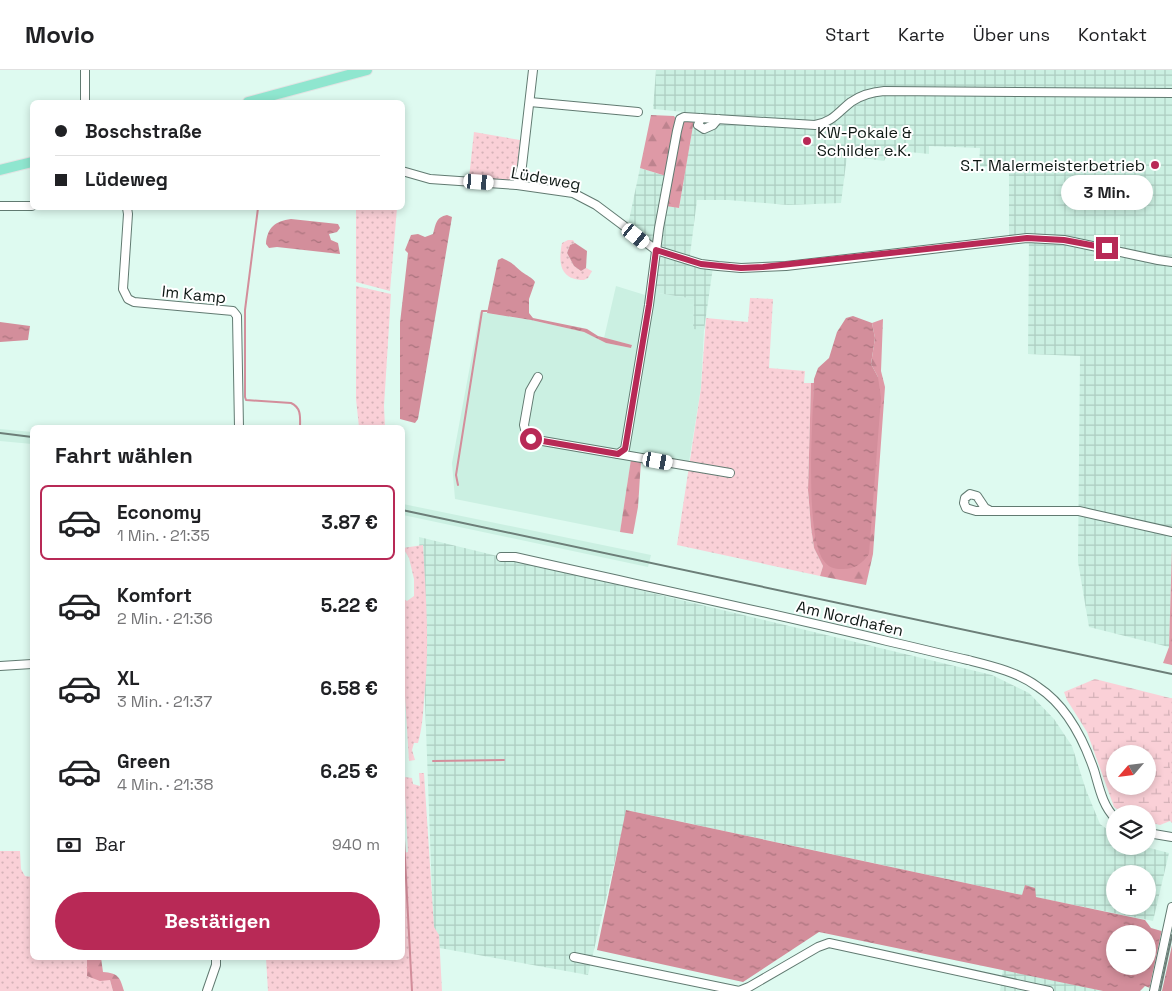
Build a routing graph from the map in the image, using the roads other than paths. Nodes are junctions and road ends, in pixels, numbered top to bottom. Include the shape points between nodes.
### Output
1 (85, 70) edge
2 (367, 70) edge
3 (533, 70) edge
4 (1172, 93) edge
5 (84, 100) edge
6 (255, 100) edge
7 (530, 102) junction
8 (638, 112) dead end
9 (30, 162) edge
10 (0, 170) edge
11 (405, 172) edge
12 (517, 185) junction
13 (0, 206) edge
14 (30, 206) edge
15 (127, 210) edge
16 (656, 250) junction
17 (1172, 262) edge
18 (538, 377) dead end
19 (239, 425) edge
20 (618, 454) junction
21 (730, 473) dead end
22 (989, 510) dead end
23 (1172, 532) edge
24 (501, 557) dead end
25 (30, 664) edge
26 (0, 666) edge
27 (1106, 805) edge
28 (1156, 834) edge
29 (1172, 837) edge
30 (1172, 907) edge
31 (574, 957) dead end
32 (216, 960) edge
33 (207, 991) edge
34 (1049, 991) edge
35 (1154, 991) edge

1 - 5 street
2 - 6 main road
3 - 7 street
4 - 16 street via 884,91 860,97 836,117 815,125 684,117 678,124
7 - 8 street
7 - 12 street
9 - 10 main road
11 - 12 street, Lüdeweg via 430,178
12 - 16 street, Lüdeweg via 580,196
13 - 14 street
15 - 19 street, Im Kamp via 123,289 128,299 233,311 238,316
16 - 17 street, Lüdeweg via 701,264 741,268 1034,238 1071,241
16 - 20 street via 630,423 625,449
18 - 20 street via 530,391 524,425 531,439
20 - 21 street
22 - 23 street via 1080,511
24 - 27 street, Am Nordhafen via 523,559 853,633 997,668 1023,678 1052,698 1070,718 1088,753
25 - 26 street
28 - 29 street
30 - 35 street
31 - 34 street via 739,991 829,943
32 - 33 street

